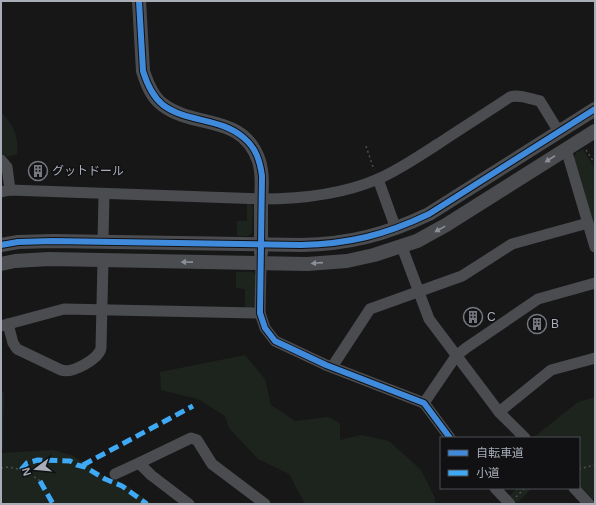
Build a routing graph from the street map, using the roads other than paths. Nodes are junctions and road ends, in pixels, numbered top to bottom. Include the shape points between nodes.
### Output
1 (139, 1) edge
2 (595, 109) edge
3 (595, 131) edge
4 (559, 132) junction
5 (566, 149) junction
6 (1, 160) edge
7 (378, 179) junction
8 (5, 191) edge
9 (104, 194) junction
10 (261, 199) junction
11 (588, 223) junction
12 (396, 229) junction
13 (103, 242) junction
14 (1, 245) edge
15 (261, 245) junction
16 (402, 247) junction
17 (595, 247) edge
18 (103, 260) junction
19 (1, 264) edge
20 (261, 264) junction
21 (595, 283) edge
22 (419, 292) junction
23 (101, 309) junction
24 (260, 313) junction
25 (5, 325) edge
26 (456, 356) junction
27 (595, 358) edge
28 (332, 367) junction
29 (424, 404) junction
30 (499, 412) junction
31 (449, 437) edge
32 (524, 437) edge
33 (138, 463) junction
34 (115, 474) dead end
35 (496, 489) edge
36 (575, 489) edge
37 (189, 504) edge
38 (265, 504) edge
39 (510, 504) edge
40 (590, 504) edge

1 - 10 street via 143,71 151,92 163,105 178,114 238,132 254,150 260,162
2 - 4 street
3 - 5 street
4 - 7 street via 540,101 518,95 510,97
4 - 12 street via 429,214
5 - 11 street
5 -> 16 street via 446,225
6 - 8 street via 6,167
7 - 10 street via 312,197
7 - 12 street
8 - 9 street
9 - 10 street
9 - 13 street
10 - 15 street
11 - 17 street
11 - 22 street via 512,244 462,276
12 - 15 street via 376,236 324,245
13 - 14 street via 36,241
13 - 15 street
15 - 20 street
16 -> 20 street via 347,261
16 - 22 street
18 - 19 street via 49,259
20 -> 18 street
18 - 23 street
20 - 24 street
21 - 26 street via 538,299
22 - 26 street via 429,319
22 - 28 street via 370,309
23 - 24 street
23 - 25 street via 64,308
23 - 25 street via 100,352 96,357 68,372 17,349
24 - 28 street via 265,328 275,341
26 - 29 street
26 - 30 street
27 - 30 street via 551,370
28 - 29 street
29 - 31 street
30 - 32 street
33 - 34 street
33 - 37 street
33 - 38 street via 191,438 195,439 212,464
35 - 39 street
36 - 40 street

